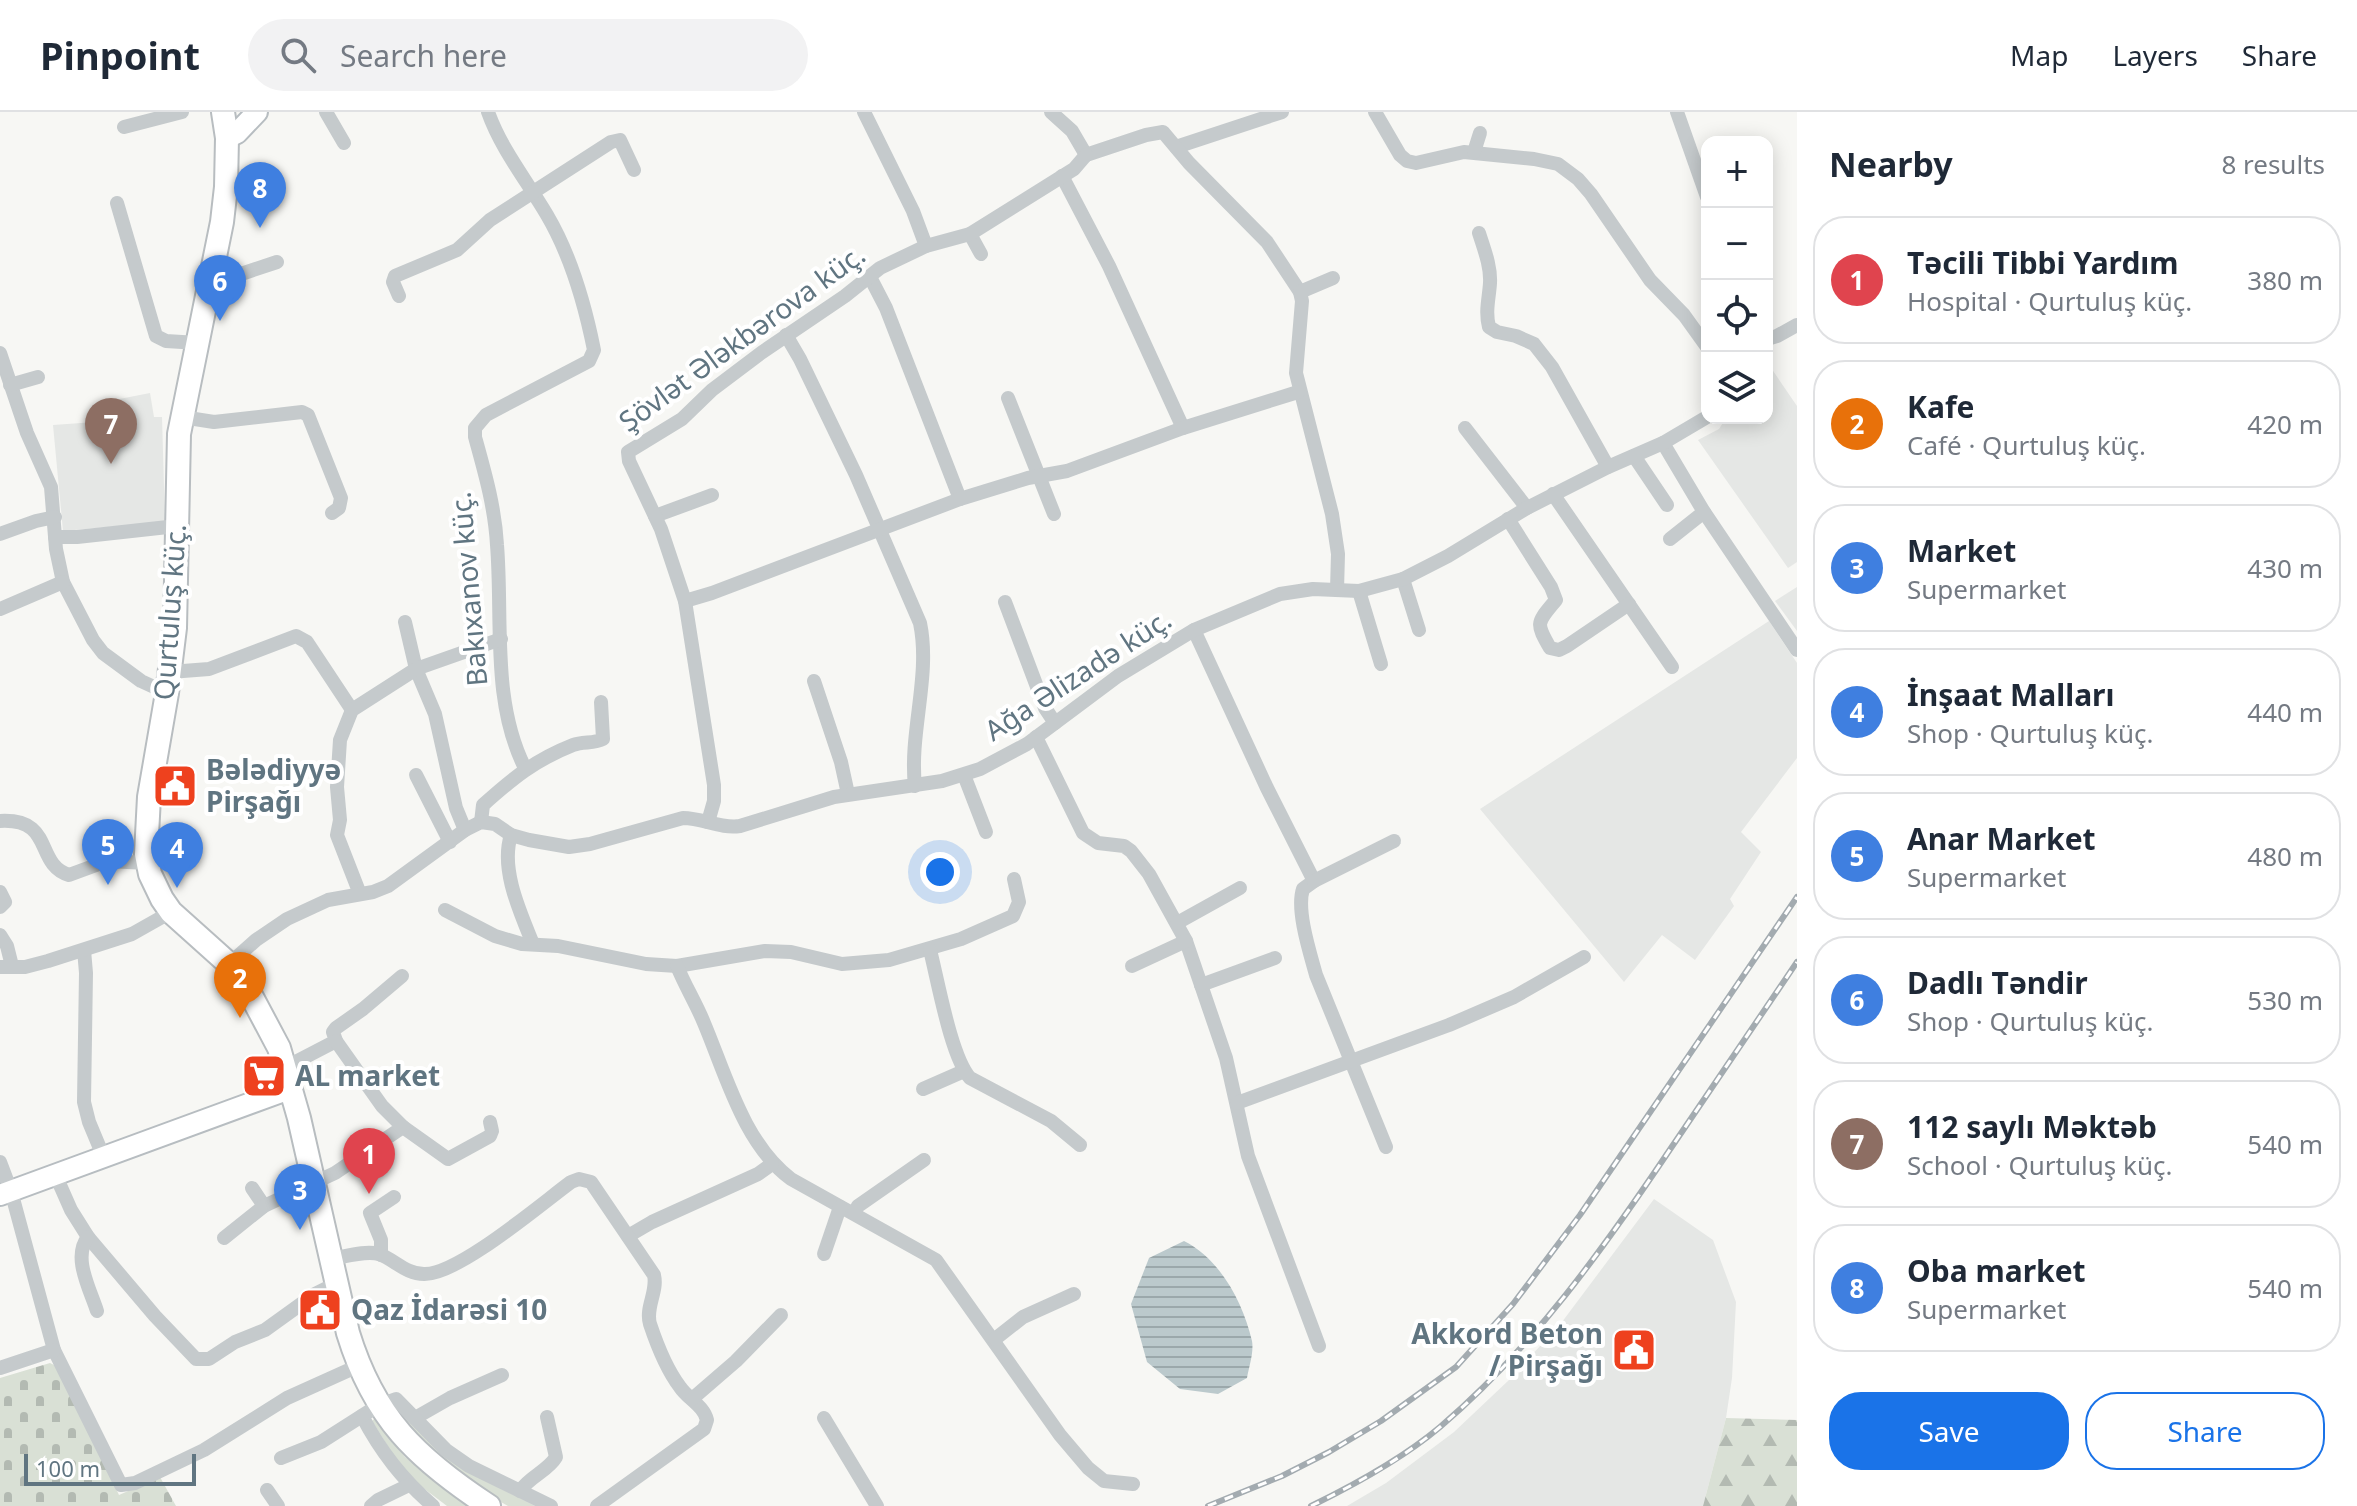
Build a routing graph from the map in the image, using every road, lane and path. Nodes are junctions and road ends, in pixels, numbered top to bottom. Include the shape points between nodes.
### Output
1 (182, 112) edge
2 (223, 112) edge
3 (257, 112) edge
4 (326, 112) edge
5 (488, 112) edge
6 (864, 112) edge
7 (1051, 112) edge
8 (1282, 112) edge
9 (1375, 112) edge
10 (1677, 112) edge
11 (124, 127) dead end
12 (1480, 133) dead end
13 (227, 138) junction
14 (344, 143) dead end
15 (1176, 147) junction
16 (1474, 152) junction
17 (1089, 155) junction
18 (634, 170) dead end
19 (1062, 176) junction
20 (1701, 180) edge
21 (532, 191) junction
22 (117, 203) dead end
23 (1479, 233) dead end
24 (970, 234) junction
25 (926, 246) junction
26 (981, 254) dead end
27 (277, 262) dead end
28 (870, 277) junction
29 (211, 278) junction
30 (1333, 278) dead end
31 (1300, 292) junction
32 (399, 296) dead end
33 (1797, 325) edge
34 (786, 335) junction
35 (1773, 336) edge
36 (1701, 339) edge
37 (198, 343) junction
38 (0, 353) edge
39 (38, 377) dead end
40 (10, 385) junction
41 (1298, 392) junction
42 (1008, 398) dead end
43 (182, 417) junction
44 (1701, 421) edge
45 (1183, 428) junction
46 (1465, 428) dead end
47 (1663, 443) junction
48 (1634, 456) junction
49 (1608, 467) junction
50 (1040, 476) junction
51 (1553, 494) junction
52 (712, 495) dead end
53 (960, 499) junction
54 (1667, 505) dead end
55 (1527, 508) junction
56 (1704, 512) junction
57 (332, 513) dead end
58 (1054, 514) dead end
59 (655, 516) junction
60 (55, 517) junction
61 (1508, 519) junction
62 (177, 526) junction
63 (880, 530) junction
64 (0, 534) edge
65 (55, 537) junction
66 (1670, 539) dead end
67 (1403, 579) junction
68 (63, 582) junction
69 (1337, 590) junction
70 (1359, 591) junction
71 (685, 601) junction
72 (1005, 602) dead end
73 (1629, 604) junction
74 (0, 609) edge
75 (405, 622) dead end
76 (1194, 630) junction
77 (1419, 630) dead end
78 (501, 639) junction
79 (1797, 650) edge
80 (1381, 664) dead end
81 (1672, 667) dead end
82 (416, 669) junction
83 (814, 681) dead end
84 (169, 682) junction
85 (601, 702) dead end
86 (352, 710) junction
87 (1055, 723) junction
88 (1036, 737) junction
89 (525, 768) junction
90 (416, 775) dead end
91 (964, 775) junction
92 (915, 786) junction
93 (848, 794) junction
94 (0, 821) edge
95 (481, 822) junction
96 (708, 822) junction
97 (465, 830) junction
98 (986, 832) dead end
99 (511, 835) junction
100 (1394, 841) dead end
101 (450, 842) junction
102 (148, 863) junction
103 (1014, 879) dead end
104 (1314, 881) junction
105 (1240, 888) dead end
106 (0, 892) edge
107 (360, 894) junction
108 (0, 907) edge
109 (445, 910) dead end
110 (171, 912) junction
111 (1177, 923) junction
112 (0, 935) edge
113 (1186, 941) junction
114 (533, 944) junction
115 (84, 950) junction
116 (930, 950) junction
117 (1584, 957) dead end
118 (1275, 958) dead end
119 (229, 964) junction
120 (6, 966) edge
121 (677, 966) junction
122 (1132, 966) dead end
123 (402, 976) dead end
124 (1201, 985) junction
125 (336, 1041) junction
126 (1350, 1061) junction
127 (964, 1071) junction
128 (289, 1078) junction
129 (923, 1089) dead end
130 (1237, 1103) junction
131 (490, 1122) dead end
132 (403, 1127) junction
133 (1080, 1145) dead end
134 (1386, 1147) dead end
135 (104, 1158) junction
136 (924, 1160) dead end
137 (0, 1162) edge
138 (772, 1164) junction
139 (56, 1176) junction
140 (313, 1185) junction
141 (252, 1188) dead end
142 (6, 1193) edge
143 (394, 1197) dead end
144 (264, 1206) junction
145 (847, 1210) junction
146 (628, 1236) junction
147 (88, 1237) junction
148 (224, 1238) dead end
149 (824, 1254) dead end
150 (381, 1255) junction
151 (330, 1259) junction
152 (335, 1284) junction
153 (1074, 1294) dead end
154 (97, 1311) dead end
155 (781, 1315) dead end
156 (995, 1339) junction
157 (1319, 1346) dead end
158 (54, 1350) junction
159 (358, 1366) junction
160 (0, 1368) edge
161 (502, 1375) dead end
162 (692, 1399) junction
163 (370, 1411) junction
164 (547, 1417) dead end
165 (415, 1418) junction
166 (824, 1418) dead end
167 (281, 1458) dead end
168 (1133, 1484) dead end
169 (409, 1485) junction
170 (267, 1490) dead end
171 (520, 1491) junction
172 (278, 1506) edge
173 (371, 1506) edge
174 (433, 1506) edge
175 (489, 1506) edge
176 (551, 1506) edge
177 (597, 1506) edge
178 (877, 1506) edge

1 - 11 street
2 - 13 main road, Qurtuluş küç.
3 - 13 street
4 - 14 street
5 - 21 street, Bakıxanov küç.
6 - 25 street
7 - 17 street
8 - 15 street
9 - 16 street via 1407,161
10 - 20 street
12 - 16 street
13 - 29 main road, Qurtuluş küç. via 226,187
15 - 17 street via 1159,131
15 - 31 street via 1267,242
16 - 36 street via 1558,164 1578,179 1650,280
17 - 19 street, Şövlət Ələkbərova küç.
18 - 21 street via 616,139
19 - 24 street, Şövlət Ələkbərova küç.
19 - 45 street
21 - 32 street via 457,250 395,276
21 - 78 street, Bakıxanov küç. via 565,253 594,355 486,415 475,428 497,542
22 - 37 street via 156,336
23 - 49 street via 1489,265 1489,327 1534,344
24 - 25 street, Şövlət Ələkbərova küç.
24 - 26 street
25 - 28 street, Şövlət Ələkbərova küç.
27 - 29 street via 226,279
28 - 34 street, Şövlət Ələkbərova küç.
28 - 53 street
29 - 37 main road, Qurtuluş küç.
30 - 31 street
31 - 41 street
33 - 35 street
34 - 59 street, Şövlət Ələkbərova küç. via 682,419 628,452
34 - 63 street
37 - 43 main road, Qurtuluş küç.
38 - 40 street
39 - 40 street
40 - 60 street via 51,487
41 - 45 street
41 - 69 street via 1332,514
42 - 50 street
43 - 57 street via 214,422 308,415 341,498
43 - 62 main road, Qurtuluş küç.
44 - 47 street, Ağa Əlizadə küç.
45 - 50 street
46 - 55 street
47 - 48 street, Ağa Əlizadə küç.
47 - 56 street
48 - 49 street, Ağa Əlizadə küç.
48 - 54 street
49 - 51 street, Ağa Əlizadə küç.
50 - 53 street
50 - 58 street
51 - 55 street, Ağa Əlizadə küç.
51 - 73 street
52 - 59 street
53 - 63 street
55 - 61 street, Ağa Əlizadə küç.
56 - 66 street
56 - 79 street
59 - 71 street, Şövlət Ələkbərova küç.
60 - 64 street
60 - 65 street
61 - 67 street, Ağa Əlizadə küç.
61 - 73 street via 1556,600 1538,621 1550,648 1567,646
62 - 65 street
62 - 84 main road, Qurtuluş küç.
63 - 71 street
63 - 92 street via 924,643
65 - 68 street
67 - 70 street, Ağa Əlizadə küç.
67 - 77 street
68 - 74 street
68 - 84 street via 103,653 141,681
69 - 70 street, Ağa Əlizadə küç.
69 - 76 street, Ağa Əlizadə küç. via 1280,594
70 - 80 street
71 - 96 street, Şövlət Ələkbərova küç. via 714,785
72 - 87 street
73 - 81 street
75 - 82 street
76 - 87 street, Ağa Əlizadə küç. via 1141,660
76 - 104 street
78 - 82 street
78 - 89 street, Bakıxanov küç. via 509,729
82 - 86 street
82 - 97 street via 435,714
83 - 93 street
84 - 86 street via 296,636 307,642
84 - 102 main road, Qurtuluş küç. via 149,797
85 - 89 street via 603,739 573,745
86 - 107 street via 340,740 337,835
87 - 88 street, Ağa Əlizadə küç.
88 - 91 street, Ağa Əlizadə küç.
88 - 111 street via 1083,833 1098,843 1131,851
89 - 95 street via 483,805
90 - 101 street
91 - 92 street, Ağa Əlizadə küç.
91 - 98 street
92 - 93 street, Ağa Əlizadə küç.
93 - 96 street, Ağa Əlizadə küç. via 740,826
94 - 102 street via 30,825 60,872 69,875 107,861
95 - 97 street
95 - 99 street, Ağa Əlizadə küç.
96 - 99 street, Ağa Əlizadə küç. via 683,818 569,847
97 - 101 street
99 - 114 street via 509,871
100 - 104 street
101 - 107 street via 388,886
102 - 110 main road, Qurtuluş küç.
103 - 116 street via 1019,902 1013,916
104 - 126 street via 1300,898 1310,954
105 - 111 street
106 - 108 street via 5,902
107 - 119 street via 328,900 287,919
109 - 114 street via 495,936
110 - 115 street via 132,934
110 - 119 main road, Qurtuluş küç.
111 - 113 street
112 - 120 street via 7,946
113 - 122 street
113 - 124 street
114 - 121 street
115 - 120 street via 34,965
115 - 135 street via 84,1102
116 - 121 street via 859,965 765,951
116 - 127 street
117 - 126 street via 1488,1008
118 - 124 street
119 - 128 main road, Qurtuluş küç. via 255,1000
121 - 138 street via 752,1135
123 - 125 street via 336,1028
124 - 130 street
125 - 128 street
125 - 132 street
126 - 130 street
126 - 134 street
127 - 129 street
127 - 133 street via 1051,1121
128 - 135 street
128 - 140 main road, Qurtuluş küç.
130 - 157 street via 1248,1156
131 - 132 street via 490,1136 448,1159
132 - 140 street
135 - 139 street
136 - 145 street
137 - 142 street
138 - 145 street
138 - 146 street
139 - 142 street
139 - 147 street
140 - 144 street
140 - 151 main road, Qurtuluş küç.
141 - 144 street
142 - 158 street
143 - 150 street via 370,1213
144 - 148 street
145 - 149 street
145 - 156 street via 936,1260
146 - 150 street via 597,1189 579,1179 437,1273 415,1273
146 - 162 street via 656,1283 650,1325 673,1377
147 - 152 street via 196,1359 204,1360 265,1330
147 - 154 street via 81,1255
150 - 151 street
151 - 152 main road, Qurtuluş küç.
152 - 159 main road, Qurtuluş küç.
153 - 156 street via 1023,1317
155 - 162 street
156 - 168 street via 1088,1468 1104,1481
158 - 159 street via 121,1485 204,1450 287,1398
158 - 160 street
159 - 163 main road, Qurtuluş küç.
161 - 165 street
162 - 177 street via 706,1415 704,1429
163 - 165 street via 396,1399
163 - 167 street via 321,1442
163 - 169 street via 389,1462
163 - 175 main road, Qurtuluş küç.
164 - 171 street via 556,1457
165 - 171 street via 469,1466
166 - 178 street
169 - 173 street
169 - 174 street
170 - 172 street
171 - 176 street

